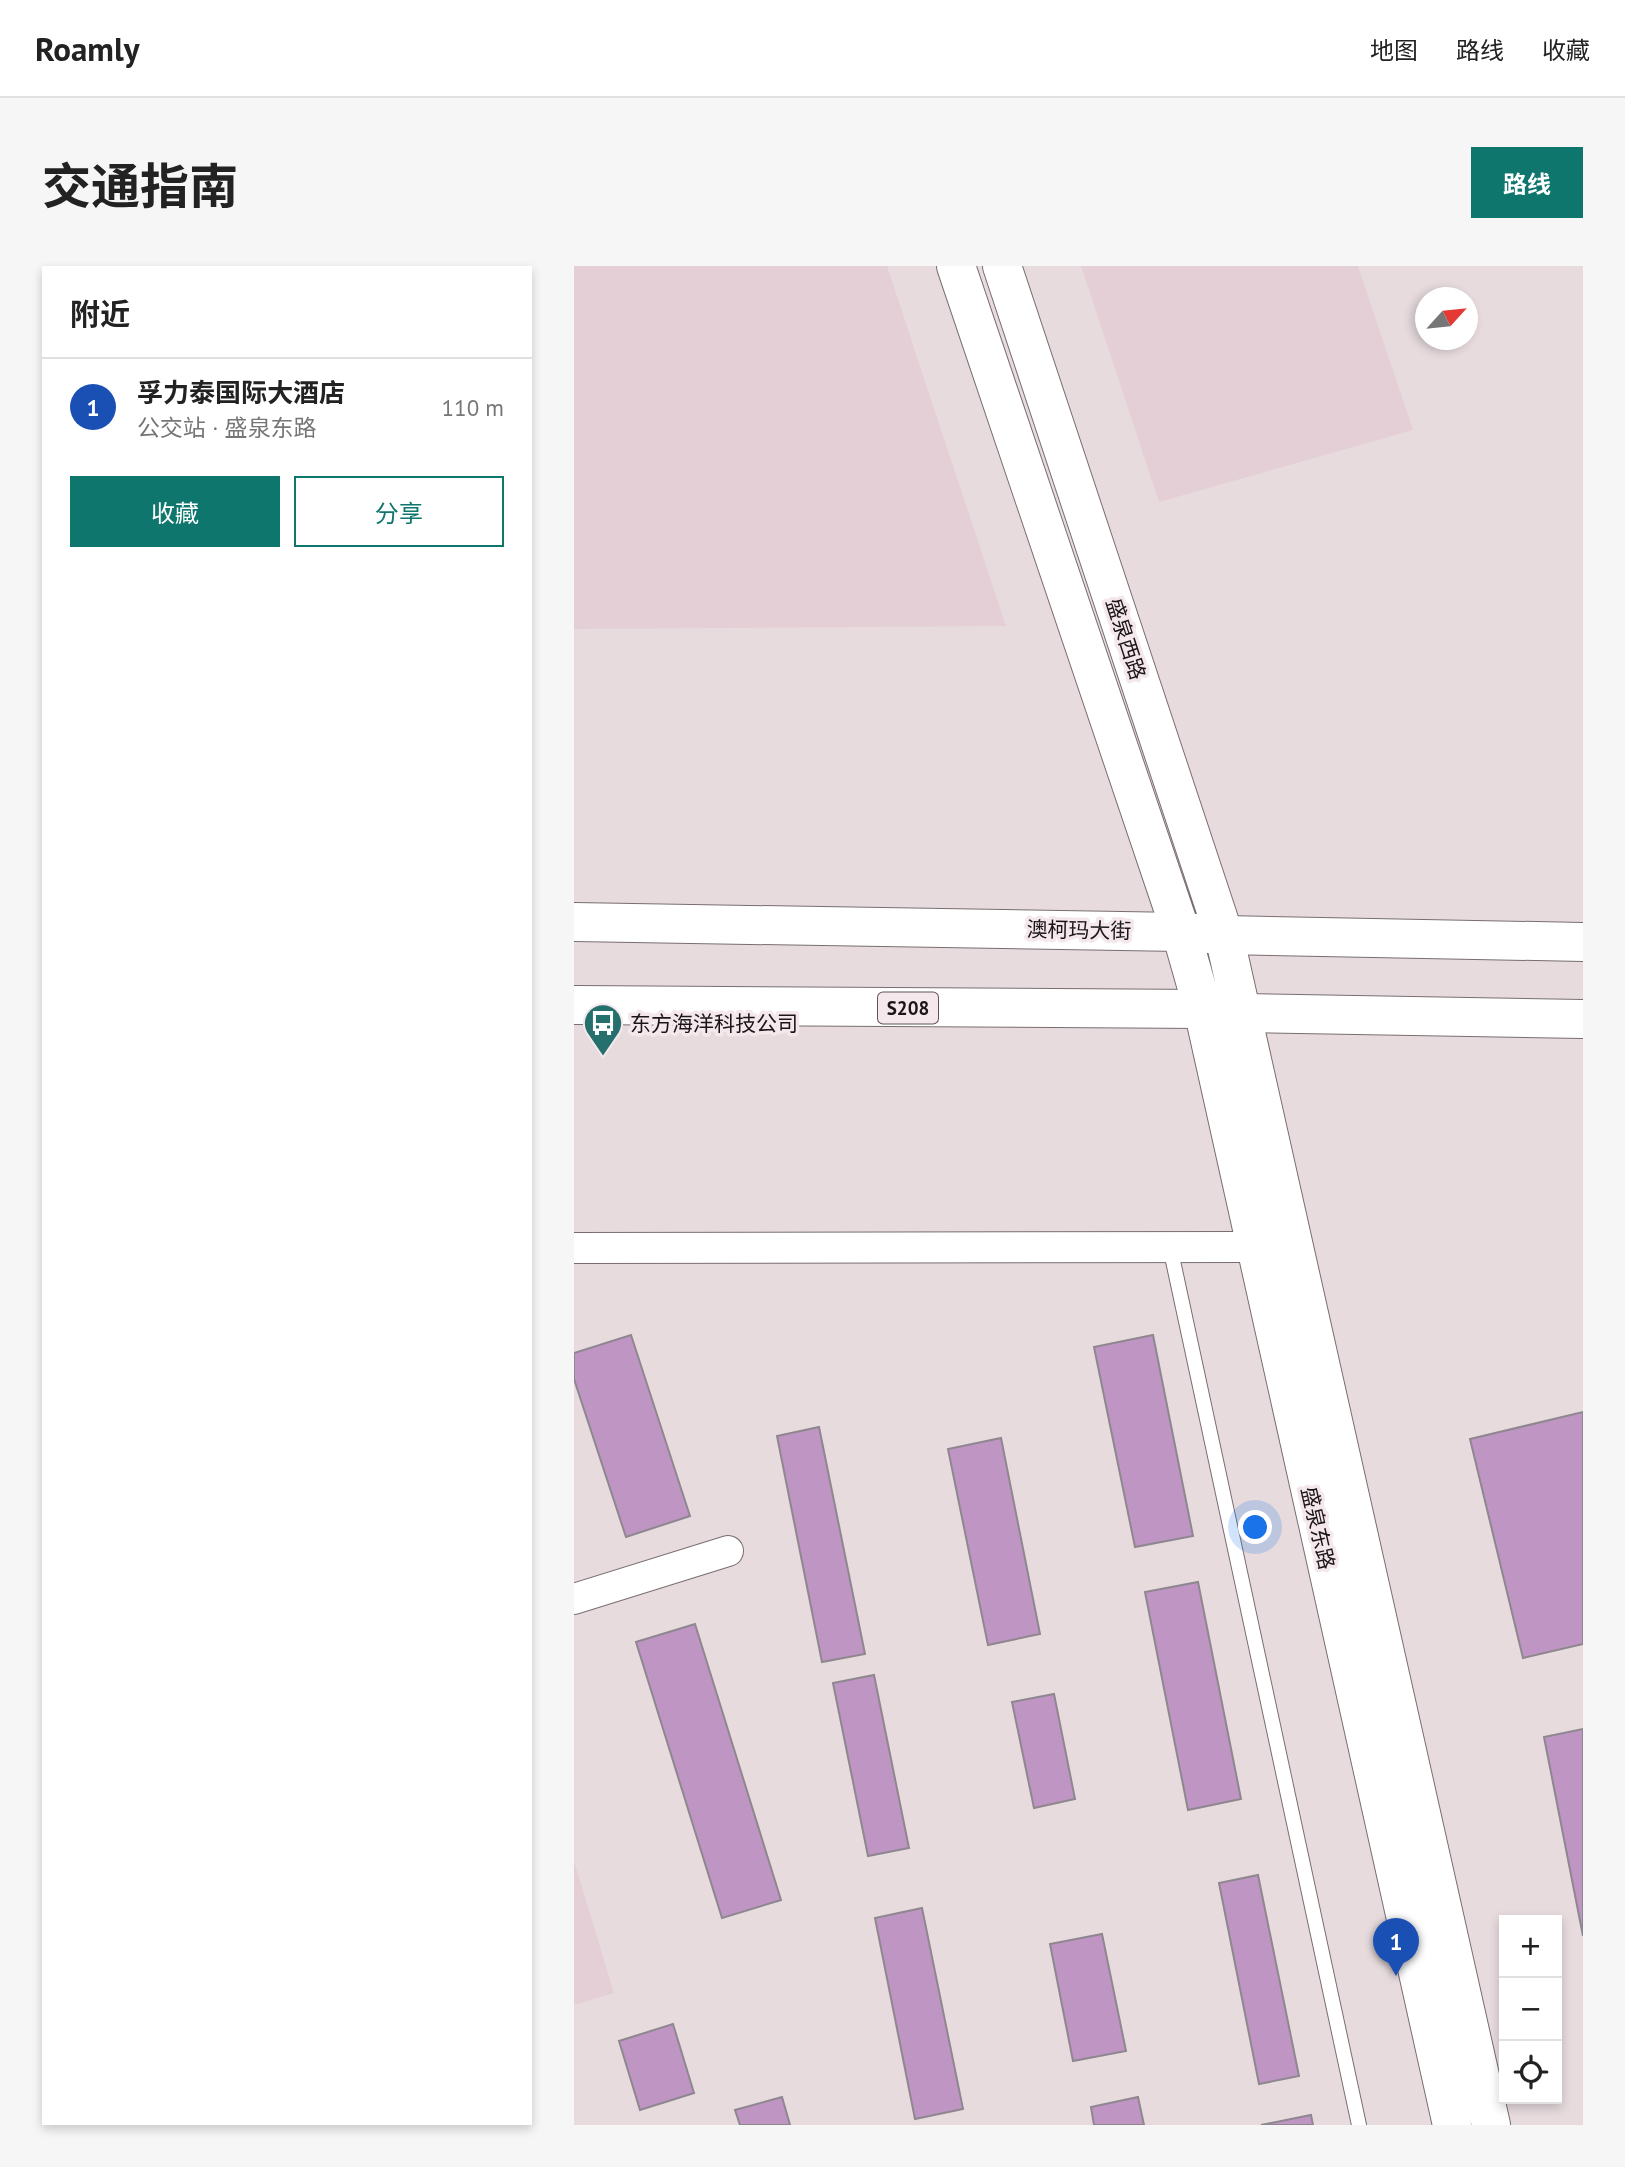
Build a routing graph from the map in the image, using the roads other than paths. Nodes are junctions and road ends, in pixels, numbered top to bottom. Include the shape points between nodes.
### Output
1 (956, 266) edge
2 (1002, 266) edge
3 (574, 922) edge
4 (1181, 932) junction
5 (1224, 935) junction
6 (1583, 942) edge
7 (574, 1006) edge
8 (1203, 1009) junction
9 (1242, 1013) junction
10 (1583, 1019) edge
11 (1170, 1247) junction
12 (1255, 1247) junction
13 (574, 1248) edge
14 (728, 1551) dead end
15 (574, 1599) edge
16 (1359, 2125) edge
17 (1452, 2125) edge
18 (1492, 2125) edge

1 - 4 street, 盛泉西路
2 - 5 street, 盛泉西路
3 - 4 street, 澳柯玛大街
4 - 5 street, 澳柯玛大街
4 - 8 street, 盛泉东路
5 - 6 street, 澳柯玛大街
5 - 9 street, 盛泉西路
7 - 8 street, S208
8 - 9 street, S208
8 - 12 street, 盛泉东路
9 - 10 street, S208
9 - 18 street, 盛泉东路
11 - 12 street
11 - 13 street
11 - 16 lane
12 - 17 street, 盛泉东路
14 - 15 street

